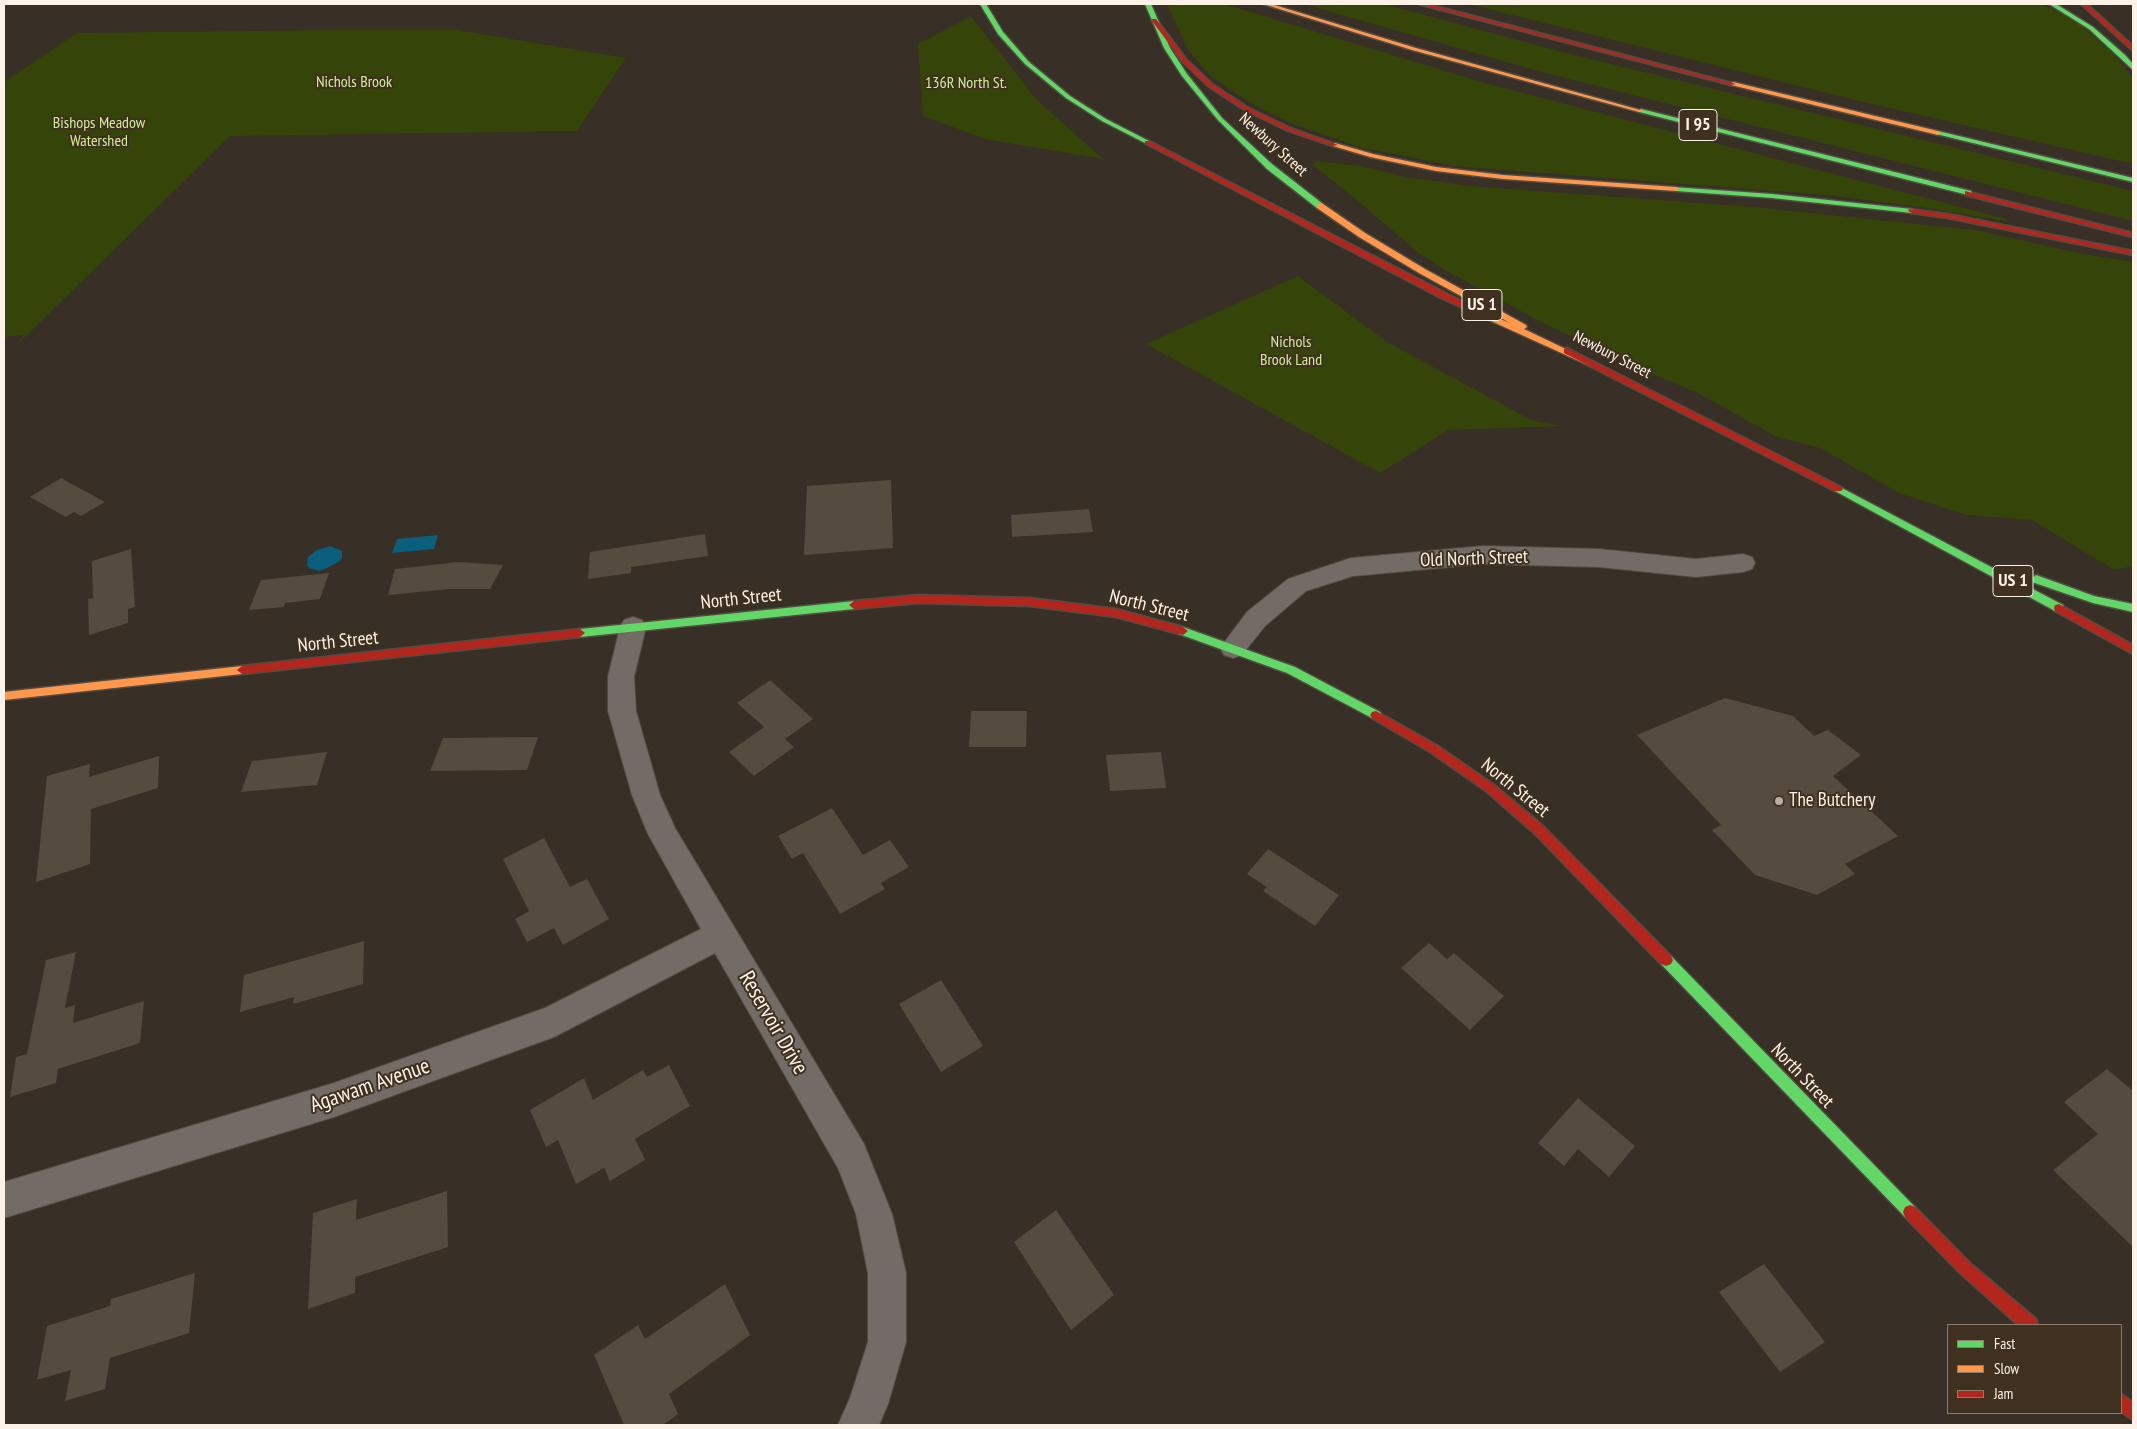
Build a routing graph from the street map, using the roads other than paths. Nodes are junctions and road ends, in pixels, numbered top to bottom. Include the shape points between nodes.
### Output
1 (983, 4) edge
2 (1148, 4) edge
3 (1266, 4) edge
4 (1421, 4) edge
5 (2052, 4) edge
6 (2084, 4) edge
7 (1154, 20) junction
8 (2133, 49) edge
9 (2133, 68) edge
10 (2133, 180) edge
11 (2133, 235) edge
12 (2133, 253) edge
13 (1593, 364) junction
14 (1890, 515) junction
15 (1743, 563) dead end
16 (2005, 566) dead end
17 (2022, 573) dead end
18 (2133, 608) edge
19 (633, 628) junction
20 (1233, 648) junction
21 (2133, 650) edge
22 (4, 696) edge
23 (722, 934) junction
24 (4, 1200) edge
25 (2029, 1324) edge
26 (2122, 1403) edge
27 (2133, 1412) edge
28 (858, 1425) edge

1 - 13 main road via 1000,33 1027,63 1068,97 1104,120 1442,295
2 - 7 main road, Newbury Street / US 1
3 - 11 main road, I 95 via 1589,97
4 - 10 main road via 1630,59
5 - 9 main road via 2091,28
6 - 8 main road
7 - 12 main road via 1196,72 1238,104 1306,136 1372,156 1503,178 1887,207
7 - 13 main road, Newbury Street / US 1 via 1175,61 1207,104 1236,135 1292,184 1337,218 1400,258
13 - 14 main road, Newbury Street / US 1
14 - 16 main road
14 - 21 main road, Newbury Street / US 1
15 - 20 street, Old North Street via 1696,568 1599,558 1483,555 1352,567 1297,585 1256,619
17 - 18 main road via 2093,599
19 - 20 main road, North Street via 918,599 986,600 1030,602 1116,614 1176,628
19 - 22 main road, North Street
19 - 23 street, Reservoir Drive via 621,677 622,711 635,758 663,834
20 - 25 main road, North Street via 1291,670 1350,700 1434,749 1490,788 1538,829 1966,1269
23 - 24 street, Agawam Avenue via 554,1021 334,1100
23 - 28 street, Reservoir Drive via 851,1157 874,1214 887,1273 887,1342 868,1404
26 - 27 main road

